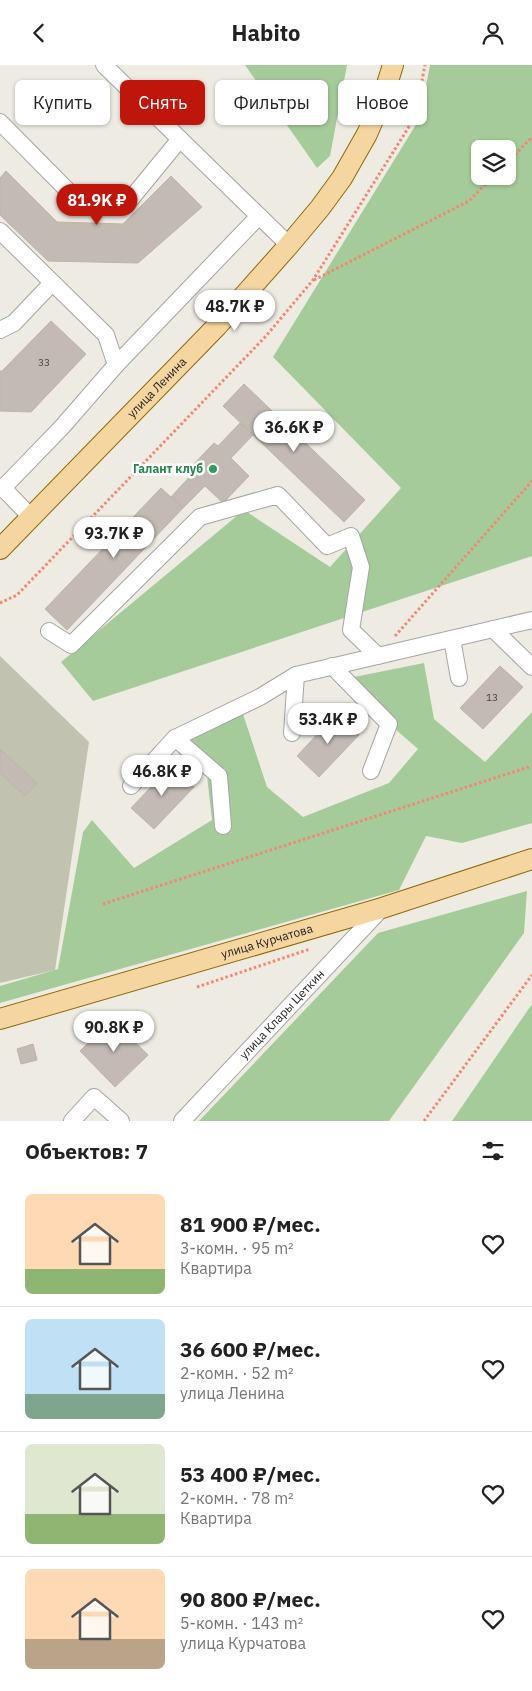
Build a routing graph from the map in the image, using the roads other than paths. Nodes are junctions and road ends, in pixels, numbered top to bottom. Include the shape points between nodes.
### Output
1 (104, 65) edge
2 (392, 65) edge
3 (0, 122) edge
4 (180, 139) junction
5 (259, 216) junction
6 (0, 231) edge
7 (289, 245) junction
8 (52, 283) junction
9 (0, 330) edge
10 (116, 365) junction
11 (31, 517) junction
12 (0, 549) edge
13 (532, 620) edge
14 (493, 629) junction
15 (49, 631) dead end
16 (452, 639) junction
17 (378, 656) junction
18 (332, 666) junction
19 (532, 667) edge
20 (296, 675) junction
21 (459, 678) dead end
22 (292, 733) dead end
23 (175, 738) junction
24 (371, 771) dead end
25 (131, 786) dead end
26 (223, 826) dead end
27 (532, 859) edge
28 (382, 908) junction
29 (0, 1019) edge
30 (72, 1121) edge
31 (121, 1121) edge
32 (182, 1121) edge

1 - 4 street
2 - 7 main road, улица Ленина via 367,135 320,208
3 - 4 street via 82,205 130,199
4 - 5 street
5 - 7 street
5 - 10 street
6 - 8 street
7 - 11 main road, улица Ленина via 217,326
8 - 9 street via 14,323
8 - 10 street via 106,335
10 - 11 street via 4,488
11 - 12 main road, улица Ленина
13 - 14 street
14 - 16 street
14 - 19 street
15 - 17 street via 71,645 200,517 278,495 326,546 352,536 361,567 352,630
16 - 17 street
16 - 21 street
17 - 18 street
18 - 20 street
18 - 24 street via 389,724
20 - 22 street
20 - 23 street via 260,697
23 - 25 street
23 - 26 street via 219,775
27 - 28 main road, улица Курчатова
28 - 29 main road, улица Курчатова
28 - 32 street, улица Клары Цеткин
30 - 31 street via 94,1097

